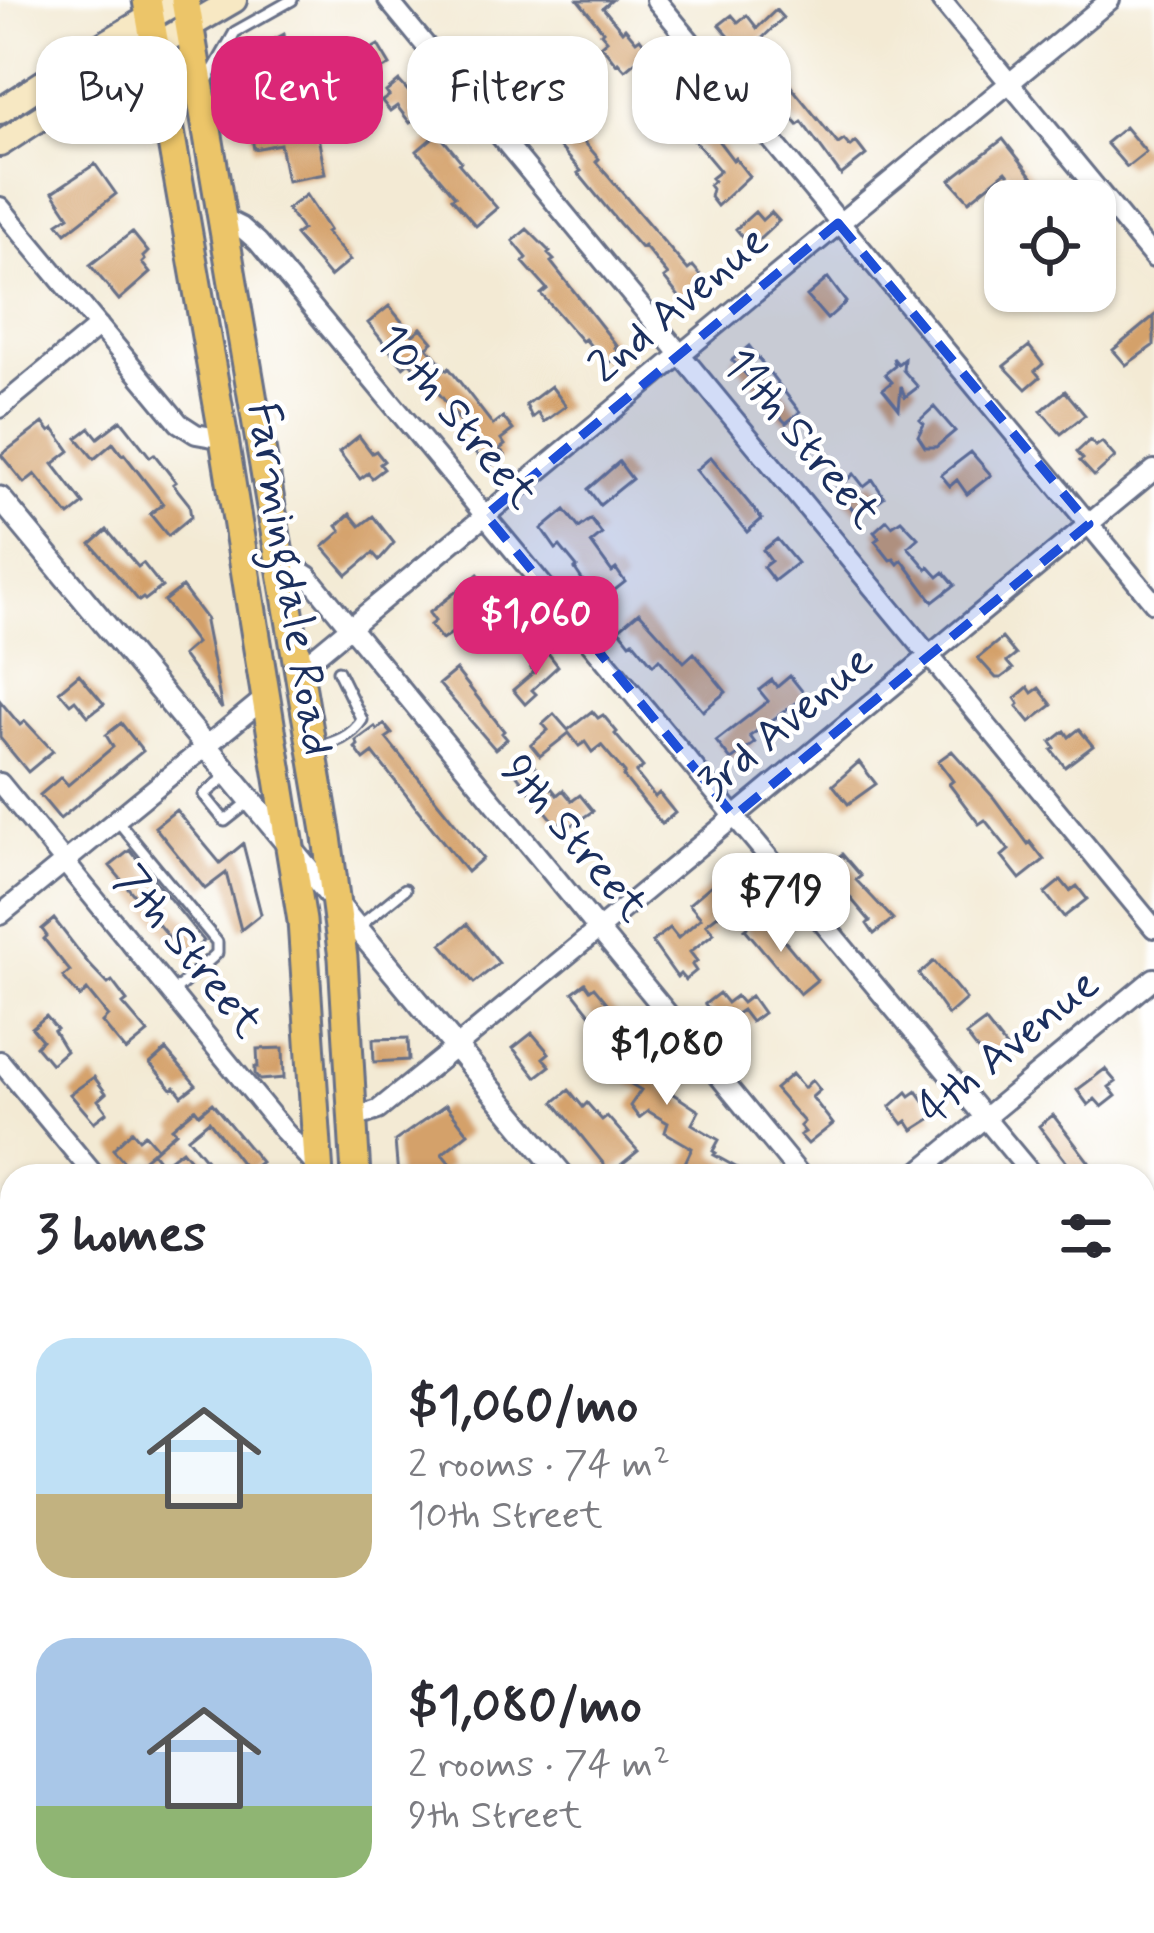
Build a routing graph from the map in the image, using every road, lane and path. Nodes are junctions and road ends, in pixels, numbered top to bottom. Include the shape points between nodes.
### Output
1 (234, 0) edge
2 (292, 0) edge
3 (388, 0) edge
4 (656, 0) edge
5 (940, 0) edge
6 (1110, 0) edge
7 (148, 8) edge
8 (185, 8) edge
9 (163, 36) edge
10 (1009, 83) junction
11 (201, 91) junction
12 (0, 111) edge
13 (36, 121) edge
14 (0, 144) edge
15 (172, 144) edge
16 (0, 207) edge
17 (223, 218) junction
18 (838, 224) junction
19 (1154, 258) edge
20 (99, 326) junction
21 (681, 356) junction
22 (0, 408) edge
23 (224, 439) junction
24 (1154, 470) edge
25 (0, 498) edge
26 (486, 514) junction
27 (1089, 524) junction
28 (281, 559) junction
29 (1154, 603) edge
30 (349, 628) junction
31 (928, 656) junction
32 (298, 670) junction
33 (338, 671) dead end
34 (266, 698) junction
35 (205, 746) junction
36 (312, 749) junction
37 (229, 775) junction
38 (0, 783) edge
39 (251, 801) junction
40 (734, 816) junction
41 (116, 819) junction
42 (290, 848) junction
43 (64, 861) junction
44 (405, 889) dead end
45 (335, 902) junction
46 (0, 915) edge
47 (357, 928) junction
48 (1154, 928) edge
49 (598, 930) junction
50 (1154, 978) edge
51 (172, 993) junction
52 (456, 1047) junction
53 (0, 1061) edge
54 (352, 1118) junction
55 (985, 1118) junction
56 (85, 1164) edge
57 (308, 1164) edge
58 (314, 1164) edge
59 (355, 1164) edge
60 (553, 1164) edge
61 (792, 1164) edge
62 (929, 1164) edge
63 (1023, 1164) edge

1 - 8 main road
2 - 11 lane via 235,32
3 - 21 street, 11th Street
4 - 18 street
5 - 10 street
6 - 10 street, 2nd Avenue
7 - 8 main road
7 - 12 main road
8 - 9 main road
8 - 11 main road, Farmingdale Road
10 - 18 street, 2nd Avenue
10 - 19 street
11 - 17 main road, Farmingdale Road
13 - 14 main road
15 - 23 main road, Farmingdale Road
16 - 20 street
17 - 26 street, 10th Street via 258,242
17 - 28 main road, Farmingdale Road
18 - 21 street, 2nd Avenue
18 - 27 street
20 - 22 street
20 - 23 street via 184,428
21 - 26 street, 2nd Avenue
21 - 31 street, 11th Street
23 - 34 main road, Farmingdale Road
24 - 27 street, 3rd Avenue
25 - 35 street
26 - 30 street, 2nd Avenue
26 - 40 street, 10th Street
27 - 29 street
27 - 31 street, 3rd Avenue
28 - 30 street, 9th Street via 308,576
28 - 32 main road, Farmingdale Road
30 - 32 street, 2nd Avenue
30 - 49 street, 9th Street
31 - 40 street, 3rd Avenue
31 - 48 street, 11th Street
32 - 36 main road, Farmingdale Road
33 - 36 lane via 362,720 339,741
34 - 35 street
34 - 42 main road, Farmingdale Road
35 - 37 street
35 - 41 street
36 - 45 main road, Farmingdale Road
37 - 39 street
37 - 39 lane via 204,795 225,821
38 - 43 street, 7th Street
39 - 42 street
40 - 49 street, 3rd Avenue
40 - 55 street, 10th Street
41 - 43 street
41 - 51 lane via 217,942 213,957
42 - 45 street
42 - 58 main road, Farmingdale Road via 306,964
43 - 46 street
43 - 51 street, 7th Street
44 - 47 lane
45 - 47 street
45 - 54 main road, Farmingdale Road
47 - 52 street
49 - 52 street, 3rd Avenue
49 - 61 street, 9th Street
50 - 55 street, 4th Avenue
51 - 57 street, 7th Street
52 - 54 street, 3rd Avenue via 378,1110
52 - 60 street
53 - 56 street
54 - 59 main road, Farmingdale Road
55 - 62 street, 4th Avenue
55 - 63 street, 10th Street

